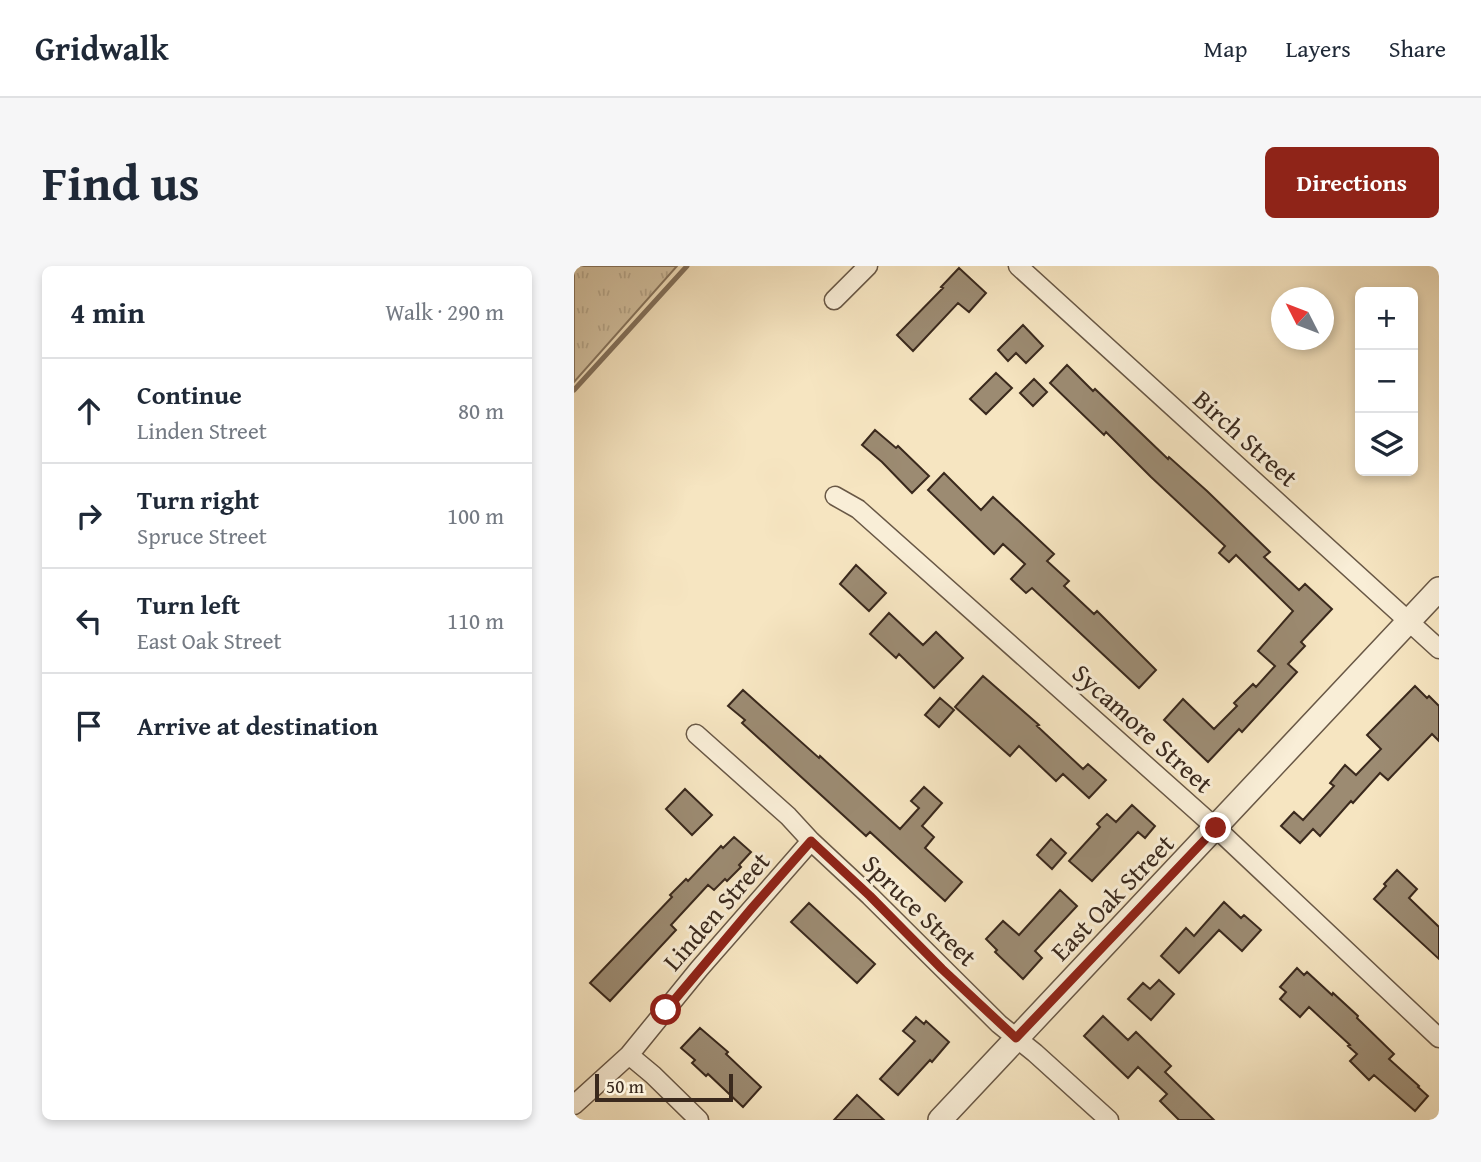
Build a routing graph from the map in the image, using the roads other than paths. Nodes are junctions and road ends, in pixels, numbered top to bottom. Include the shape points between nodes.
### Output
1 (868, 266) edge
2 (1018, 266) edge
3 (834, 300) dead end
4 (835, 496) dead end
5 (1439, 589) edge
6 (1409, 621) junction
7 (1439, 649) edge
8 (696, 734) dead end
9 (1216, 828) junction
10 (811, 841) junction
11 (1016, 1038) junction
12 (1439, 1038) edge
13 (629, 1055) junction
14 (574, 1105) edge
15 (699, 1120) edge
16 (940, 1120) edge
17 (1109, 1120) edge

1 - 3 street
2 - 6 street, Birch Street
4 - 9 street, Sycamore Street via 858,509
5 - 6 street, East Oak Street
6 - 7 street, Birch Street
6 - 9 street, East Oak Street
8 - 10 street, Spruce Street
9 - 11 street, East Oak Street
9 - 12 street, Sycamore Street
10 - 11 street, Spruce Street
10 - 13 street, Linden Street
11 - 16 street, East Oak Street
11 - 17 street, Spruce Street
13 - 14 street, Linden Street
13 - 15 street

